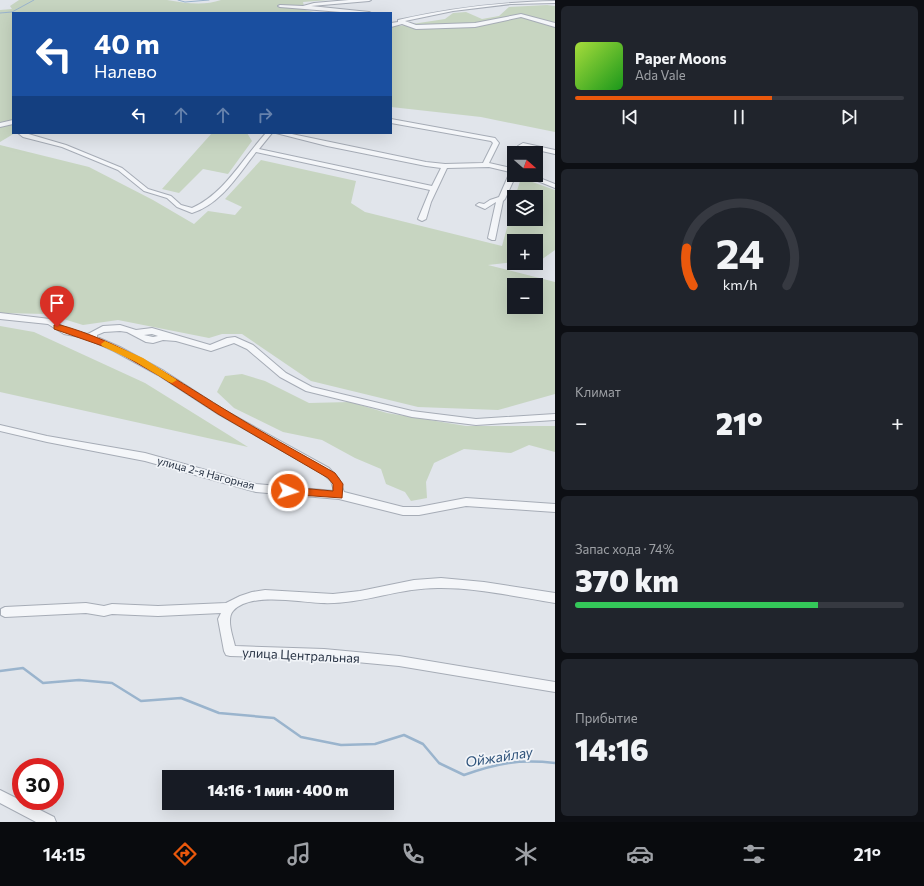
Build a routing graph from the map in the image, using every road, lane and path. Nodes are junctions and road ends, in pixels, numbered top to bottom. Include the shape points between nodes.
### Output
1 (369, 0) edge
2 (489, 0) edge
3 (555, 2) edge
4 (498, 5) junction
5 (280, 6) dead end
6 (303, 7) junction
7 (359, 12) edge
8 (392, 18) edge
9 (401, 21) junction
10 (555, 24) edge
11 (392, 25) edge
12 (12, 122) edge
13 (392, 122) edge
14 (0, 126) edge
15 (12, 129) edge
16 (22, 134) edge
17 (283, 134) edge
18 (261, 136) edge
19 (543, 149) edge
20 (254, 150) junction
21 (555, 152) edge
22 (485, 165) junction
23 (445, 166) junction
24 (507, 168) edge
25 (543, 181) edge
26 (509, 182) edge
27 (555, 186) edge
28 (435, 189) junction
29 (500, 199) junction
30 (479, 206) dead end
31 (422, 219) dead end
32 (492, 238) dead end
33 (0, 316) edge
34 (94, 339) junction
35 (555, 418) edge
36 (0, 428) edge
37 (339, 495) junction
38 (555, 508) edge
39 (555, 598) edge
40 (228, 608) junction
41 (5, 612) dead end
42 (555, 687) edge
43 (0, 796) edge
44 (49, 822) edge

1 - 6 street
2 - 4 street
3 - 4 street
4 - 9 street via 438,12
5 - 6 street
6 - 7 street
8 - 9 street
9 - 10 street via 416,27 475,25 521,15
9 - 11 street
12 - 14 street
13 - 22 street via 493,139 496,143
14 - 15 street
16 - 20 street via 64,146 120,169 146,190 169,197 179,206 192,210 205,205 218,193 237,174
17 - 23 street
18 - 20 street
19 - 21 street
20 - 28 street
22 - 23 street
22 - 24 street
23 - 28 street
25 - 27 street
26 - 29 street via 504,196
28 - 31 street
29 - 30 street via 485,207
29 - 32 street
33 - 34 street via 50,322 67,332
34 - 35 street via 92,334 111,327 129,330 146,339 171,338 211,348 230,340 238,341 250,347 283,375 309,389 412,414 468,421
34 - 37 street via 140,360 221,412 326,471 338,484
36 - 37 street, улица 2-я Нагорная via 145,457 256,488
37 - 38 street, улица 2-я Нагорная via 411,512 466,502
39 - 40 street via 428,583 347,598 259,595 249,597
40 - 41 street via 158,611 104,611 86,608
40 - 42 street, улица Центральная via 224,619 230,651 324,654 399,661
43 - 44 street

